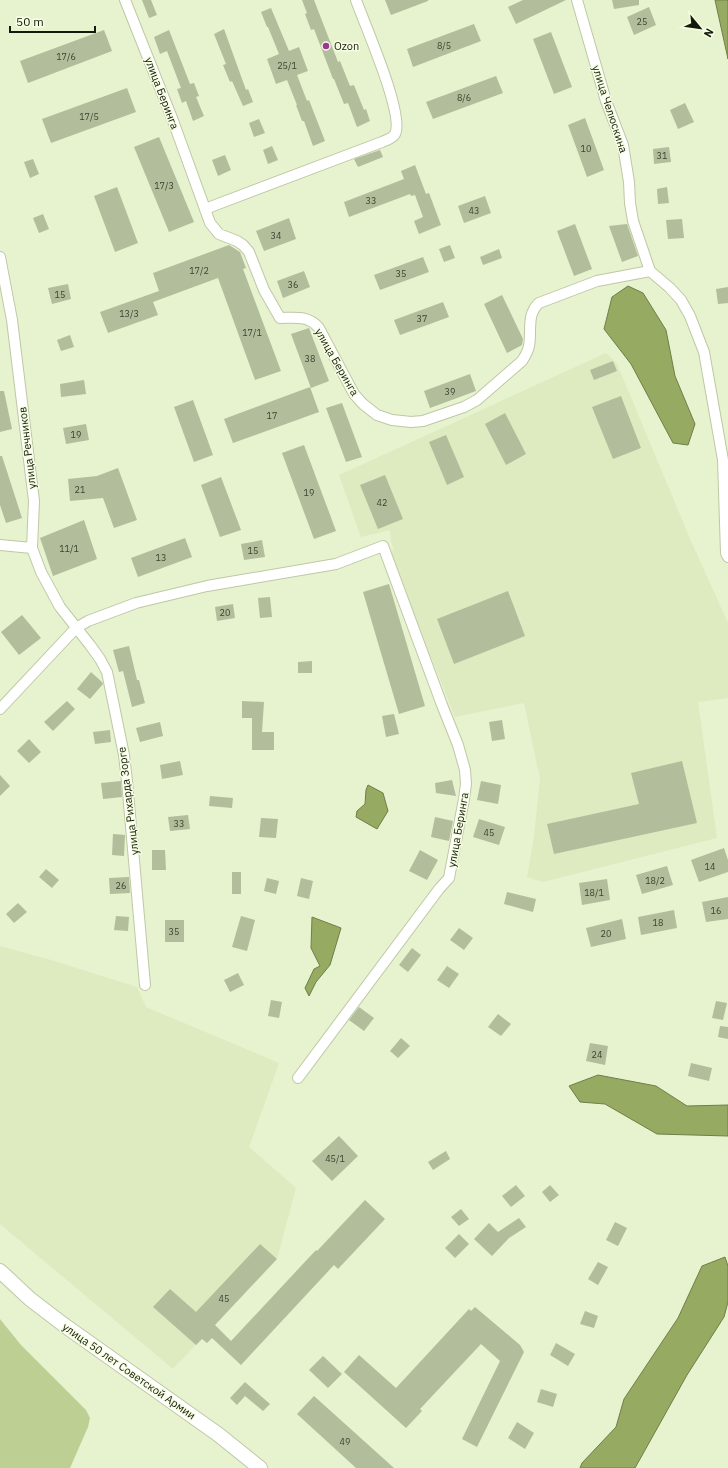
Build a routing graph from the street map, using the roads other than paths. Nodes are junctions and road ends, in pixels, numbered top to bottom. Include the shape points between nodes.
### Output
1 (125, 0) edge
2 (356, 0) edge
3 (577, 0) edge
4 (204, 208) junction
5 (0, 257) edge
6 (650, 271) junction
7 (0, 545) edge
8 (32, 548) junction
9 (728, 557) edge
10 (76, 628) junction
11 (0, 709) edge
12 (145, 985) dead end
13 (298, 1078) dead end
14 (0, 1271) edge
15 (260, 1468) edge

1 - 4 street, улица Беринга via 172,118
2 - 4 street via 391,91 395,135
3 - 6 street, улица Челюскина via 606,101 623,145 633,221
4 - 6 street, улица Беринга via 210,223 219,234 237,241 249,252 264,290 280,318 300,317 314,322 354,394 377,415 392,420 423,421 478,400 528,353 531,314 539,303 597,280
5 - 8 street, улица Речников via 12,320 33,494
6 - 9 street via 681,300 704,352 723,460
7 - 8 street
8 - 10 street, улица Речников via 41,572 60,607
10 - 11 street
10 - 12 street, улица Рихарда Зорге via 107,672 124,755
10 - 13 street, улица Беринга via 136,603 207,586 336,564 383,546 458,745 465,770 464,799 449,878
14 - 15 main road, улица 50 лет Советской Армии via 30,1299 64,1325 219,1435

